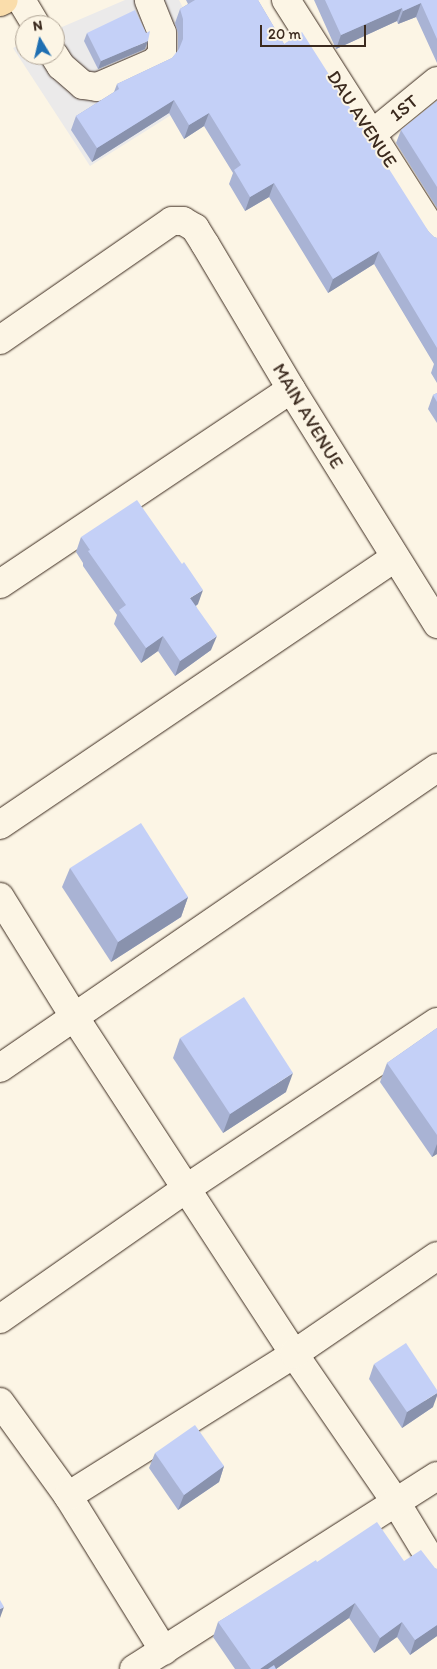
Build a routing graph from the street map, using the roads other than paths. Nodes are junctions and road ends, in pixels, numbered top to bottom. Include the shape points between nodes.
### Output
1 (4, 0) edge
2 (21, 0) edge
3 (149, 0) edge
4 (286, 0) edge
5 (0, 2) edge
6 (30, 15) edge
7 (60, 65) edge
8 (437, 81) edge
9 (372, 134) junction
10 (437, 237) edge
11 (0, 340) edge
12 (291, 389) junction
13 (395, 558) junction
14 (0, 584) edge
15 (437, 624) edge
16 (437, 768) edge
17 (0, 825) edge
18 (0, 897) edge
19 (75, 1018) junction
20 (437, 1022) edge
21 (0, 1068) edge
22 (187, 1188) junction
23 (437, 1256) edge
24 (0, 1319) edge
25 (294, 1354) junction
26 (0, 1402) edge
27 (437, 1476) edge
28 (68, 1496) junction
29 (397, 1504) junction
30 (437, 1570) edge
31 (164, 1651) junction
32 (134, 1669) edge

1 - 5 main road
2 - 6 street
3 - 7 street via 162,33 162,53 155,62 97,87 83,85
4 - 9 street, DAU AVENUE
8 - 9 street, 1ST
9 - 10 street, DAU AVENUE
11 - 12 street, MAIN AVENUE via 172,221 183,221 195,228
12 - 13 street, MAIN AVENUE
12 - 14 street
13 - 15 street, MAIN AVENUE
13 - 17 street
16 - 19 street
18 - 19 street
19 - 21 street
19 - 22 street
20 - 22 street
22 - 24 street
22 - 25 street
23 - 25 street
25 - 28 street
25 - 29 street
26 - 28 street
27 - 29 street
28 - 31 street
29 - 30 street
29 - 31 street
31 - 32 street

